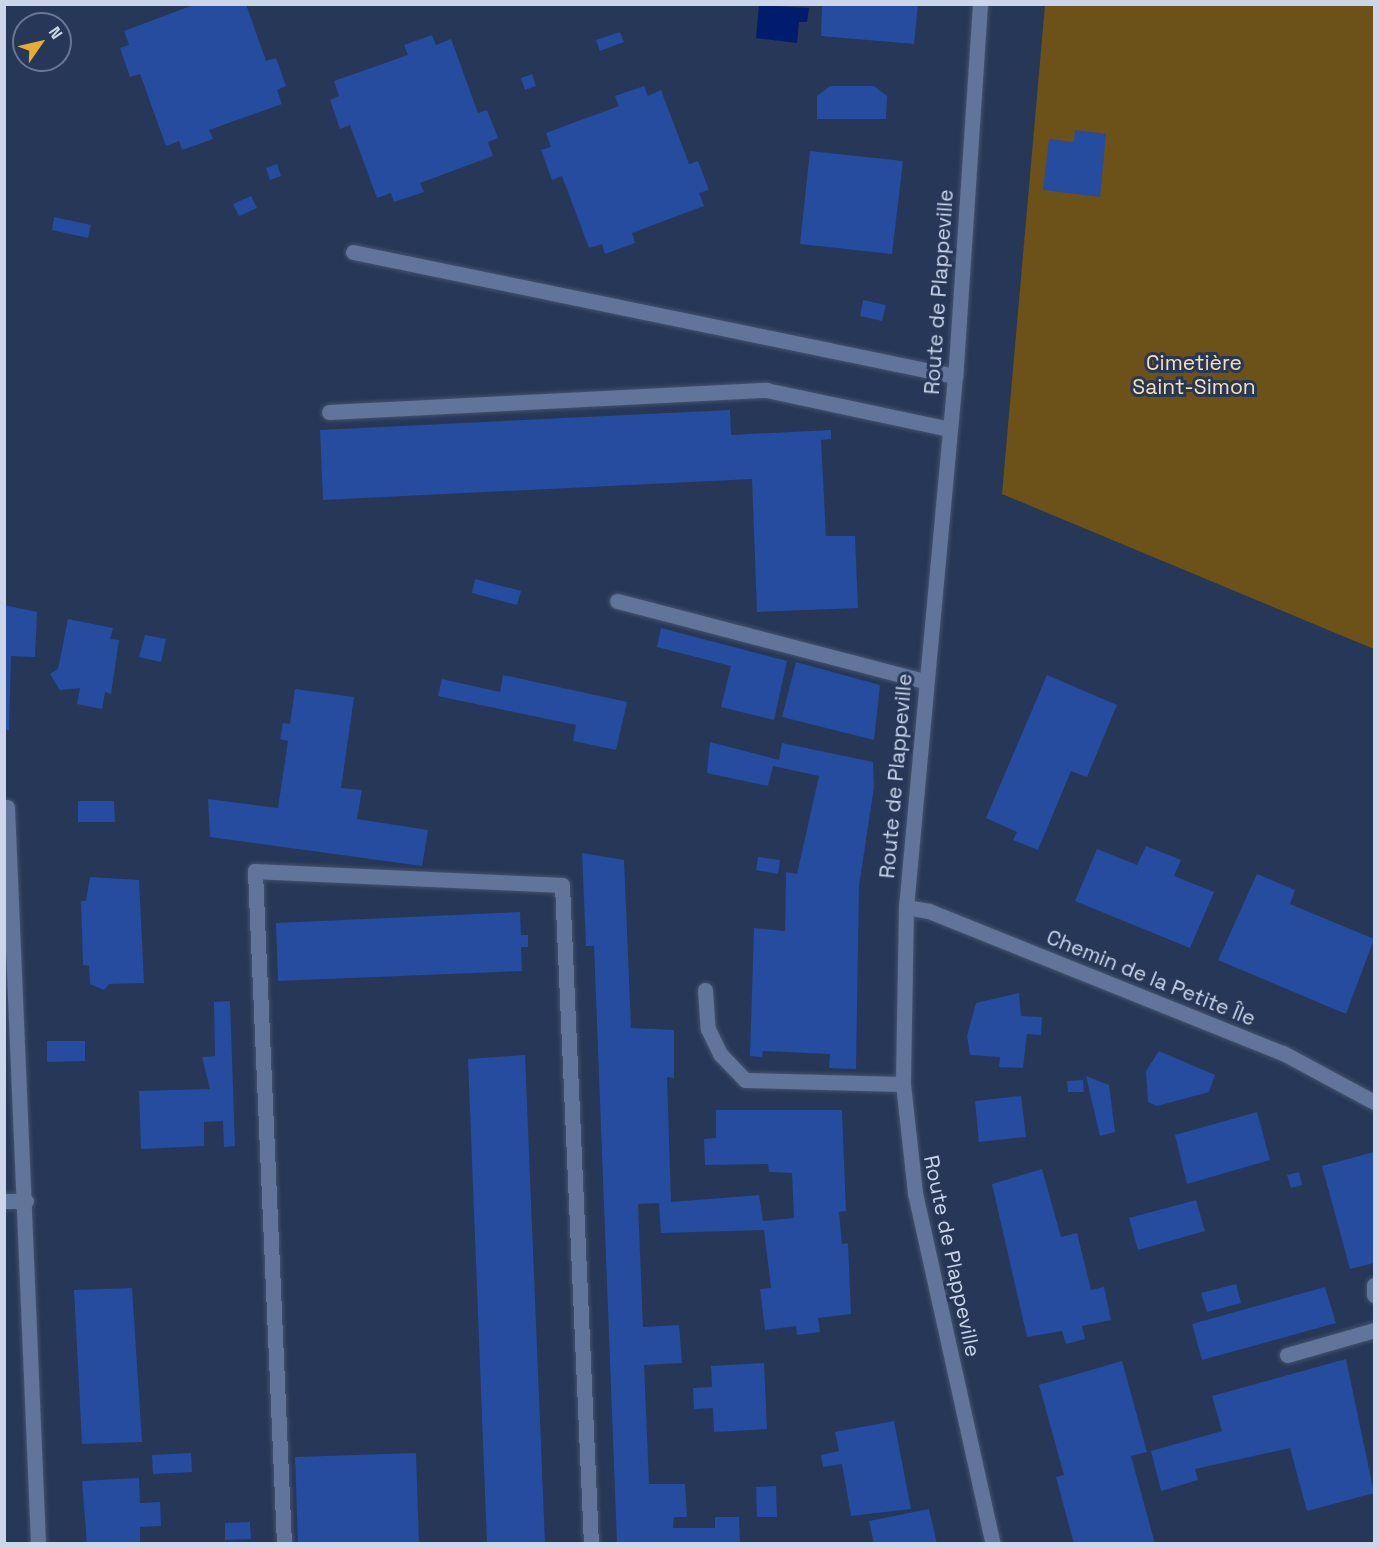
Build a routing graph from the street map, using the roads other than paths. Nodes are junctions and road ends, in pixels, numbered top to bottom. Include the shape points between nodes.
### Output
1 (980, 4) edge
2 (353, 252) dead end
3 (955, 375) junction
4 (329, 412) dead end
5 (949, 429) junction
6 (617, 602) dead end
7 (925, 681) junction
8 (8, 807) dead end
9 (906, 907) junction
10 (705, 990) dead end
11 (903, 1084) junction
12 (1374, 1102) edge
13 (4, 1201) edge
14 (26, 1201) junction
15 (1374, 1285) edge
16 (1374, 1295) edge
17 (1374, 1330) edge
18 (1287, 1355) dead end
19 (38, 1544) edge
20 (284, 1544) edge
21 (591, 1544) edge
22 (993, 1544) edge

1 - 3 street, Route de Plappeville
2 - 3 street
3 - 5 street, Route de Plappeville
4 - 5 street via 766,390
5 - 7 street, Route de Plappeville
6 - 7 street
7 - 9 street, Route de Plappeville
8 - 14 street
9 - 11 street, Route de Plappeville
9 - 12 street, Chemin de la Petite Île via 929,911 1283,1053
10 - 11 street via 708,1029 720,1054 745,1080
11 - 22 street, Route de Plappeville via 915,1193
13 - 14 street
14 - 19 street
15 - 16 street
17 - 18 street
20 - 21 street via 255,871 562,885

